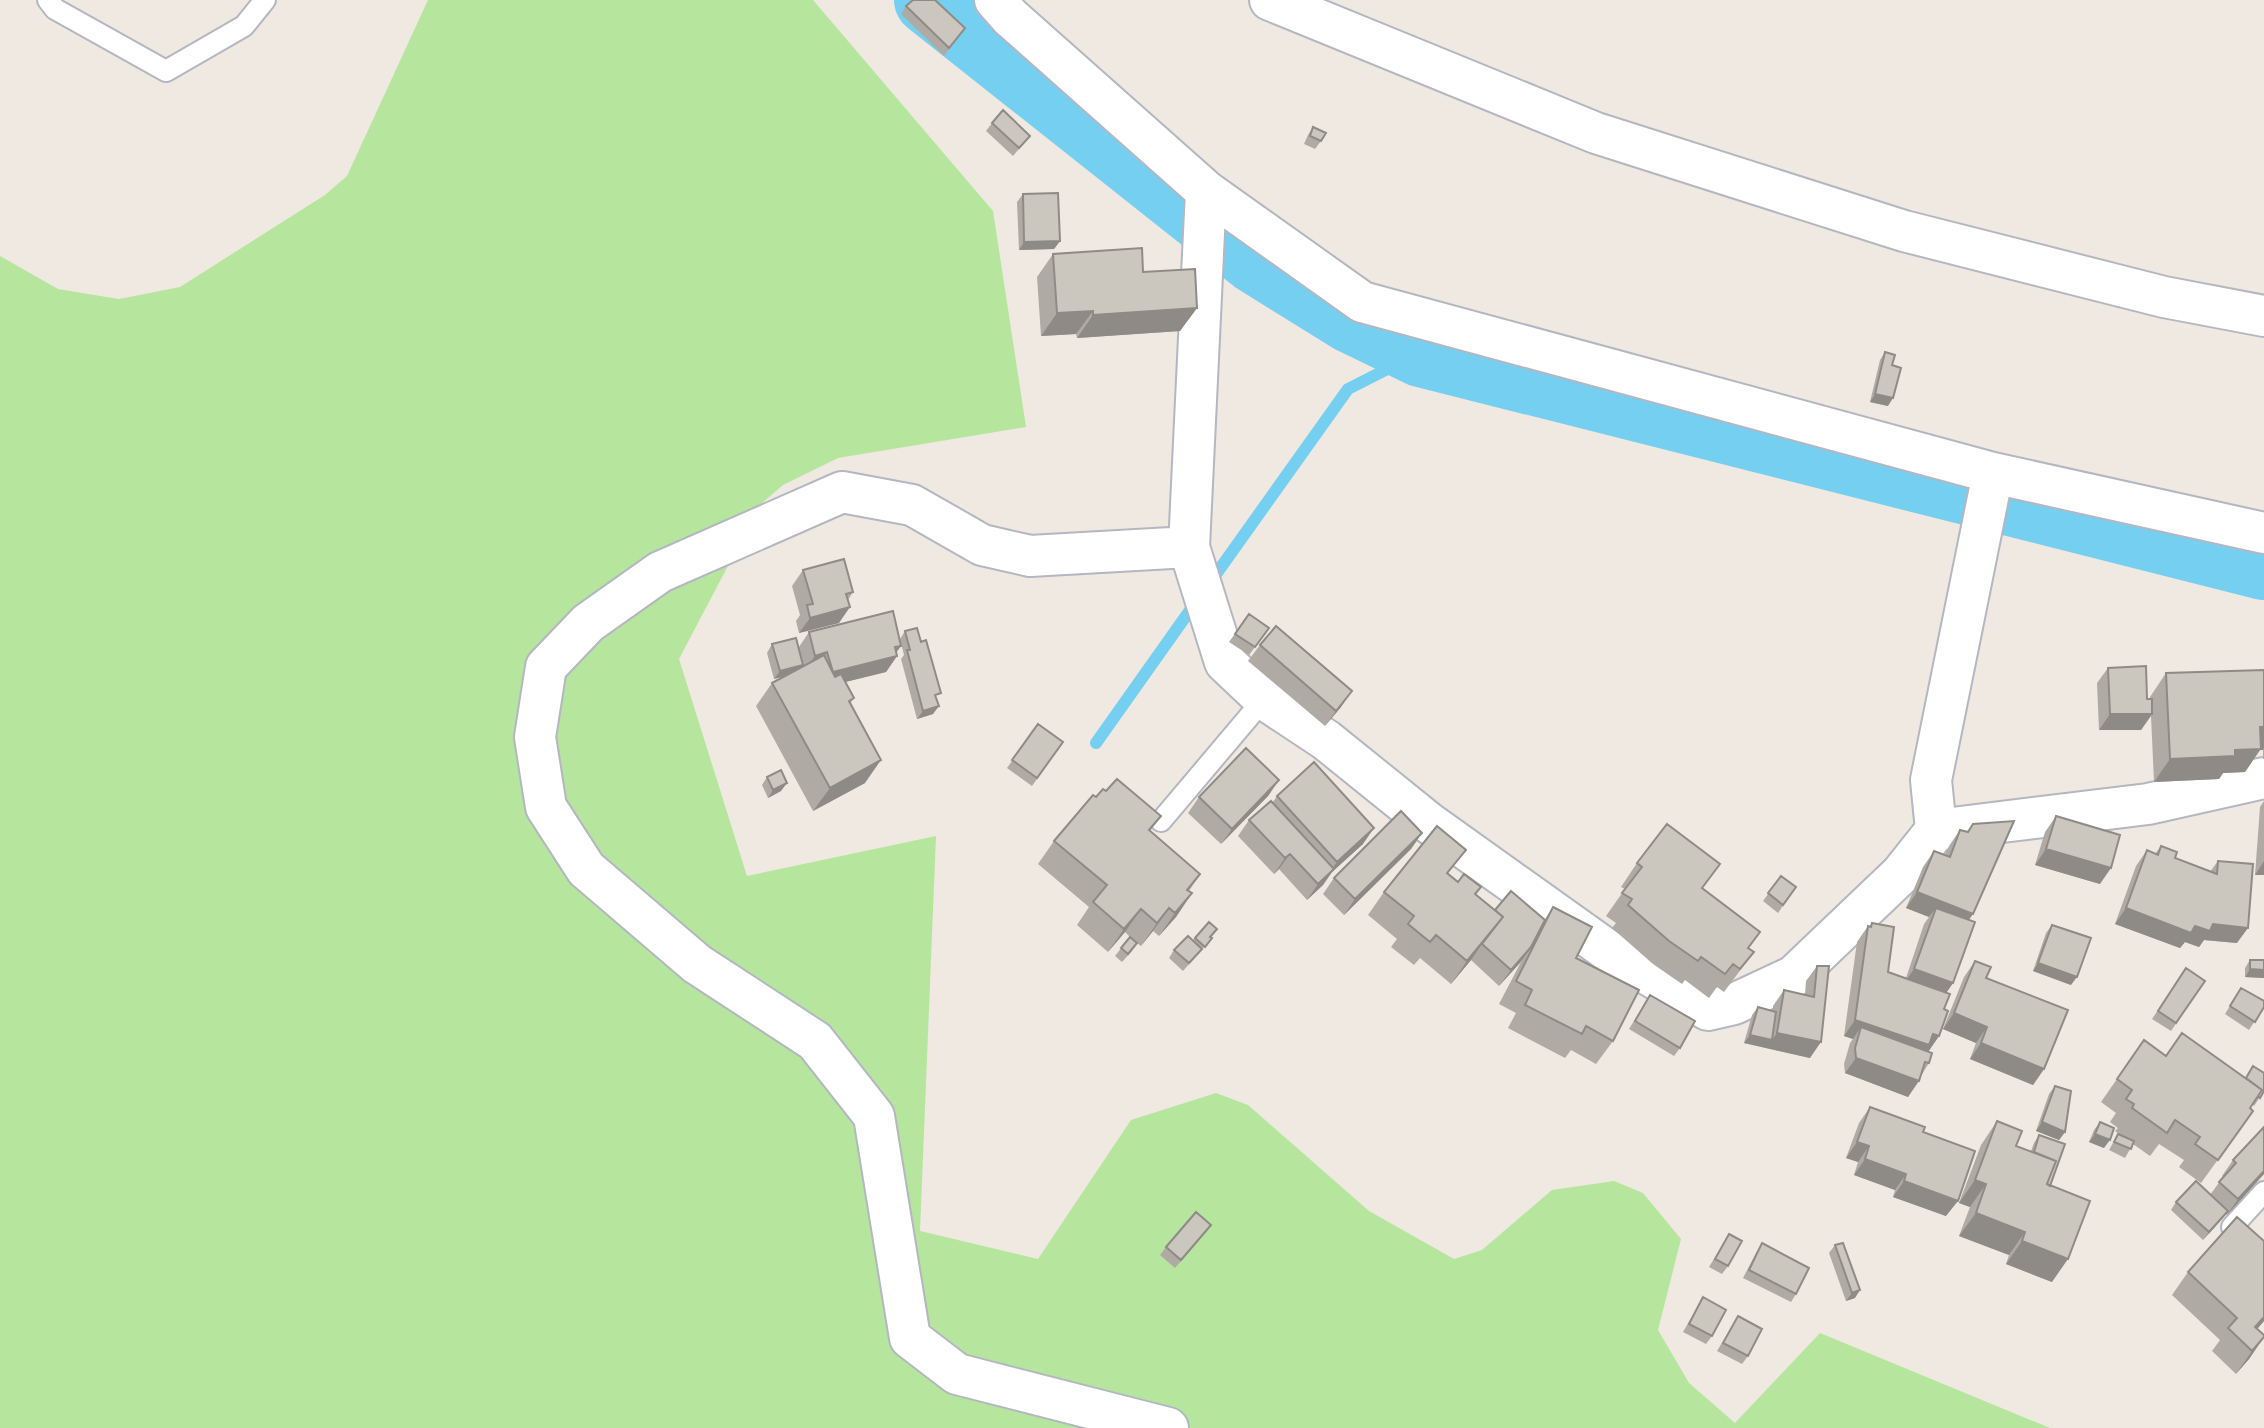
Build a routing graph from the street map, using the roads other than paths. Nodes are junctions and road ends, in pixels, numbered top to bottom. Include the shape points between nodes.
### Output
1 (48, 0) edge
2 (265, 0) edge
3 (995, 0) edge
4 (1270, 0) edge
5 (1206, 191) junction
6 (2264, 316) edge
7 (1993, 473) junction
8 (2264, 533) edge
9 (1198, 576) junction
10 (1264, 699) junction
11 (2264, 778) edge
12 (1161, 821) edge
13 (1936, 830) junction
14 (2264, 1192) edge
15 (2232, 1227) edge
16 (1168, 1428) edge

1 - 2 lane via 55,9 166,71 244,26
3 - 5 street
4 - 6 street via 1596,133 1875,222 2164,297
5 - 7 street via 1362,302
5 - 9 street
7 - 8 street
7 - 13 street via 1931,780
9 - 10 street via 1225,662
9 - 16 street via 1030,556 982,545 912,505 842,492 660,572 588,623 546,667 535,737 546,807 586,869 697,964 815,1041 874,1116 910,1338 957,1374
10 - 12 lane
10 - 13 street via 1607,950 1708,1010 1794,976 1901,874
11 - 13 street via 2148,804
14 - 15 lane

